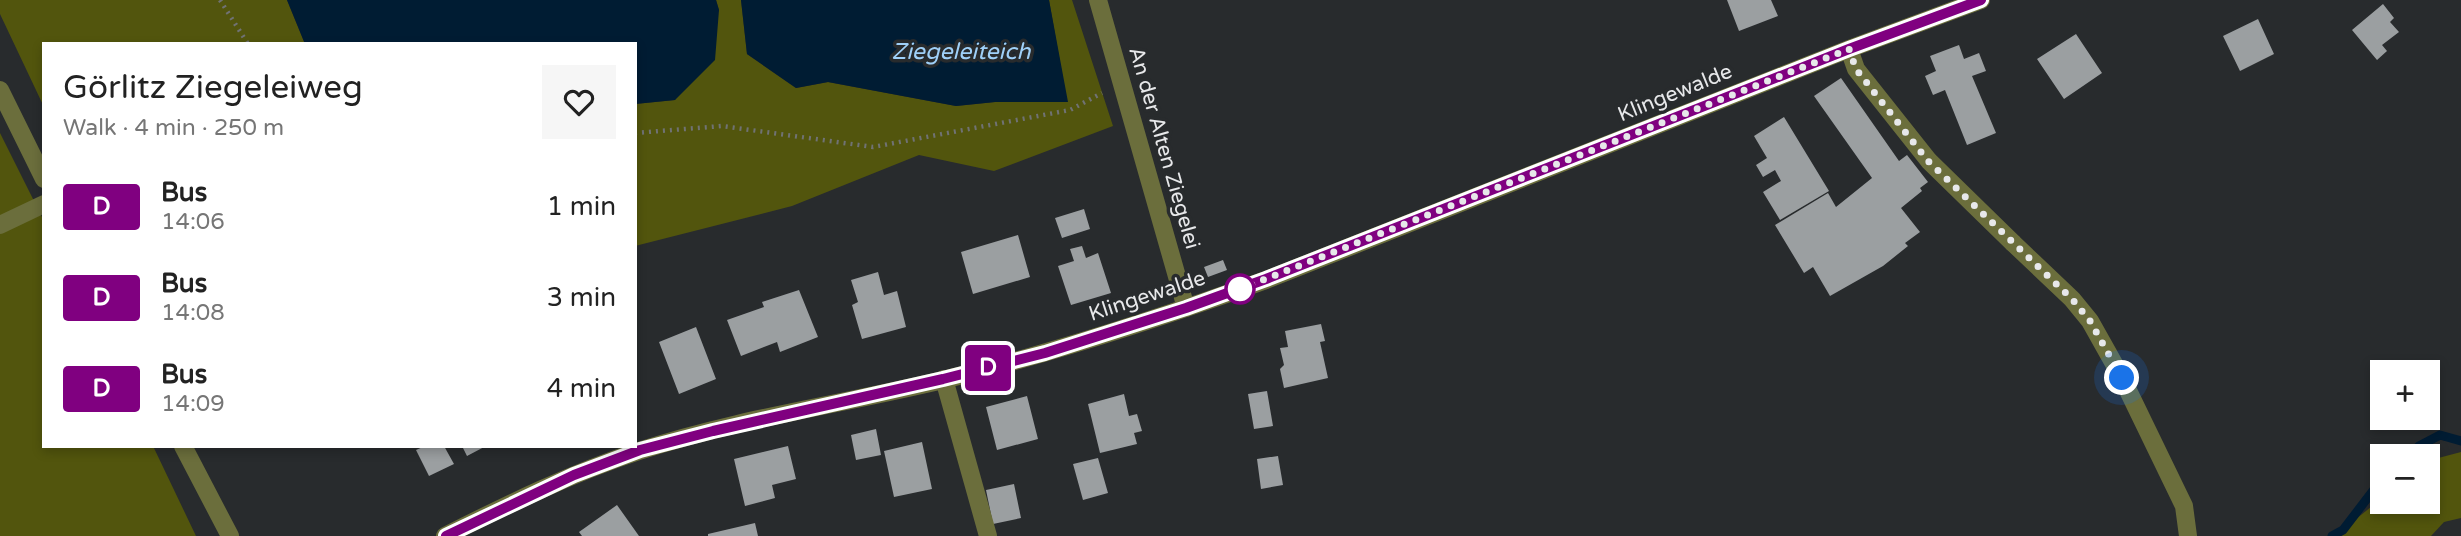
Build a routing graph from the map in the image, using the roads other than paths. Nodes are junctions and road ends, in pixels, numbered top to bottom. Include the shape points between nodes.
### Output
1 (1098, 0) edge
2 (1981, 0) edge
3 (1849, 49) junction
4 (0, 90) edge
5 (42, 175) edge
6 (42, 205) edge
7 (0, 225) edge
8 (1186, 308) junction
9 (943, 379) junction
10 (184, 448) edge
11 (230, 536) edge
12 (445, 536) edge
13 (988, 536) edge
14 (2188, 536) edge

1 - 8 street, An der Alten Ziegelei
2 - 3 street, Klingewalde
3 - 8 street, Klingewalde
3 - 14 street via 1856,69 1928,161 2090,321 2184,506
4 - 5 street
6 - 7 street
8 - 9 street, Klingewalde via 1045,353
9 - 12 street, Klingewalde via 640,450 574,475
9 - 13 street
10 - 11 street

